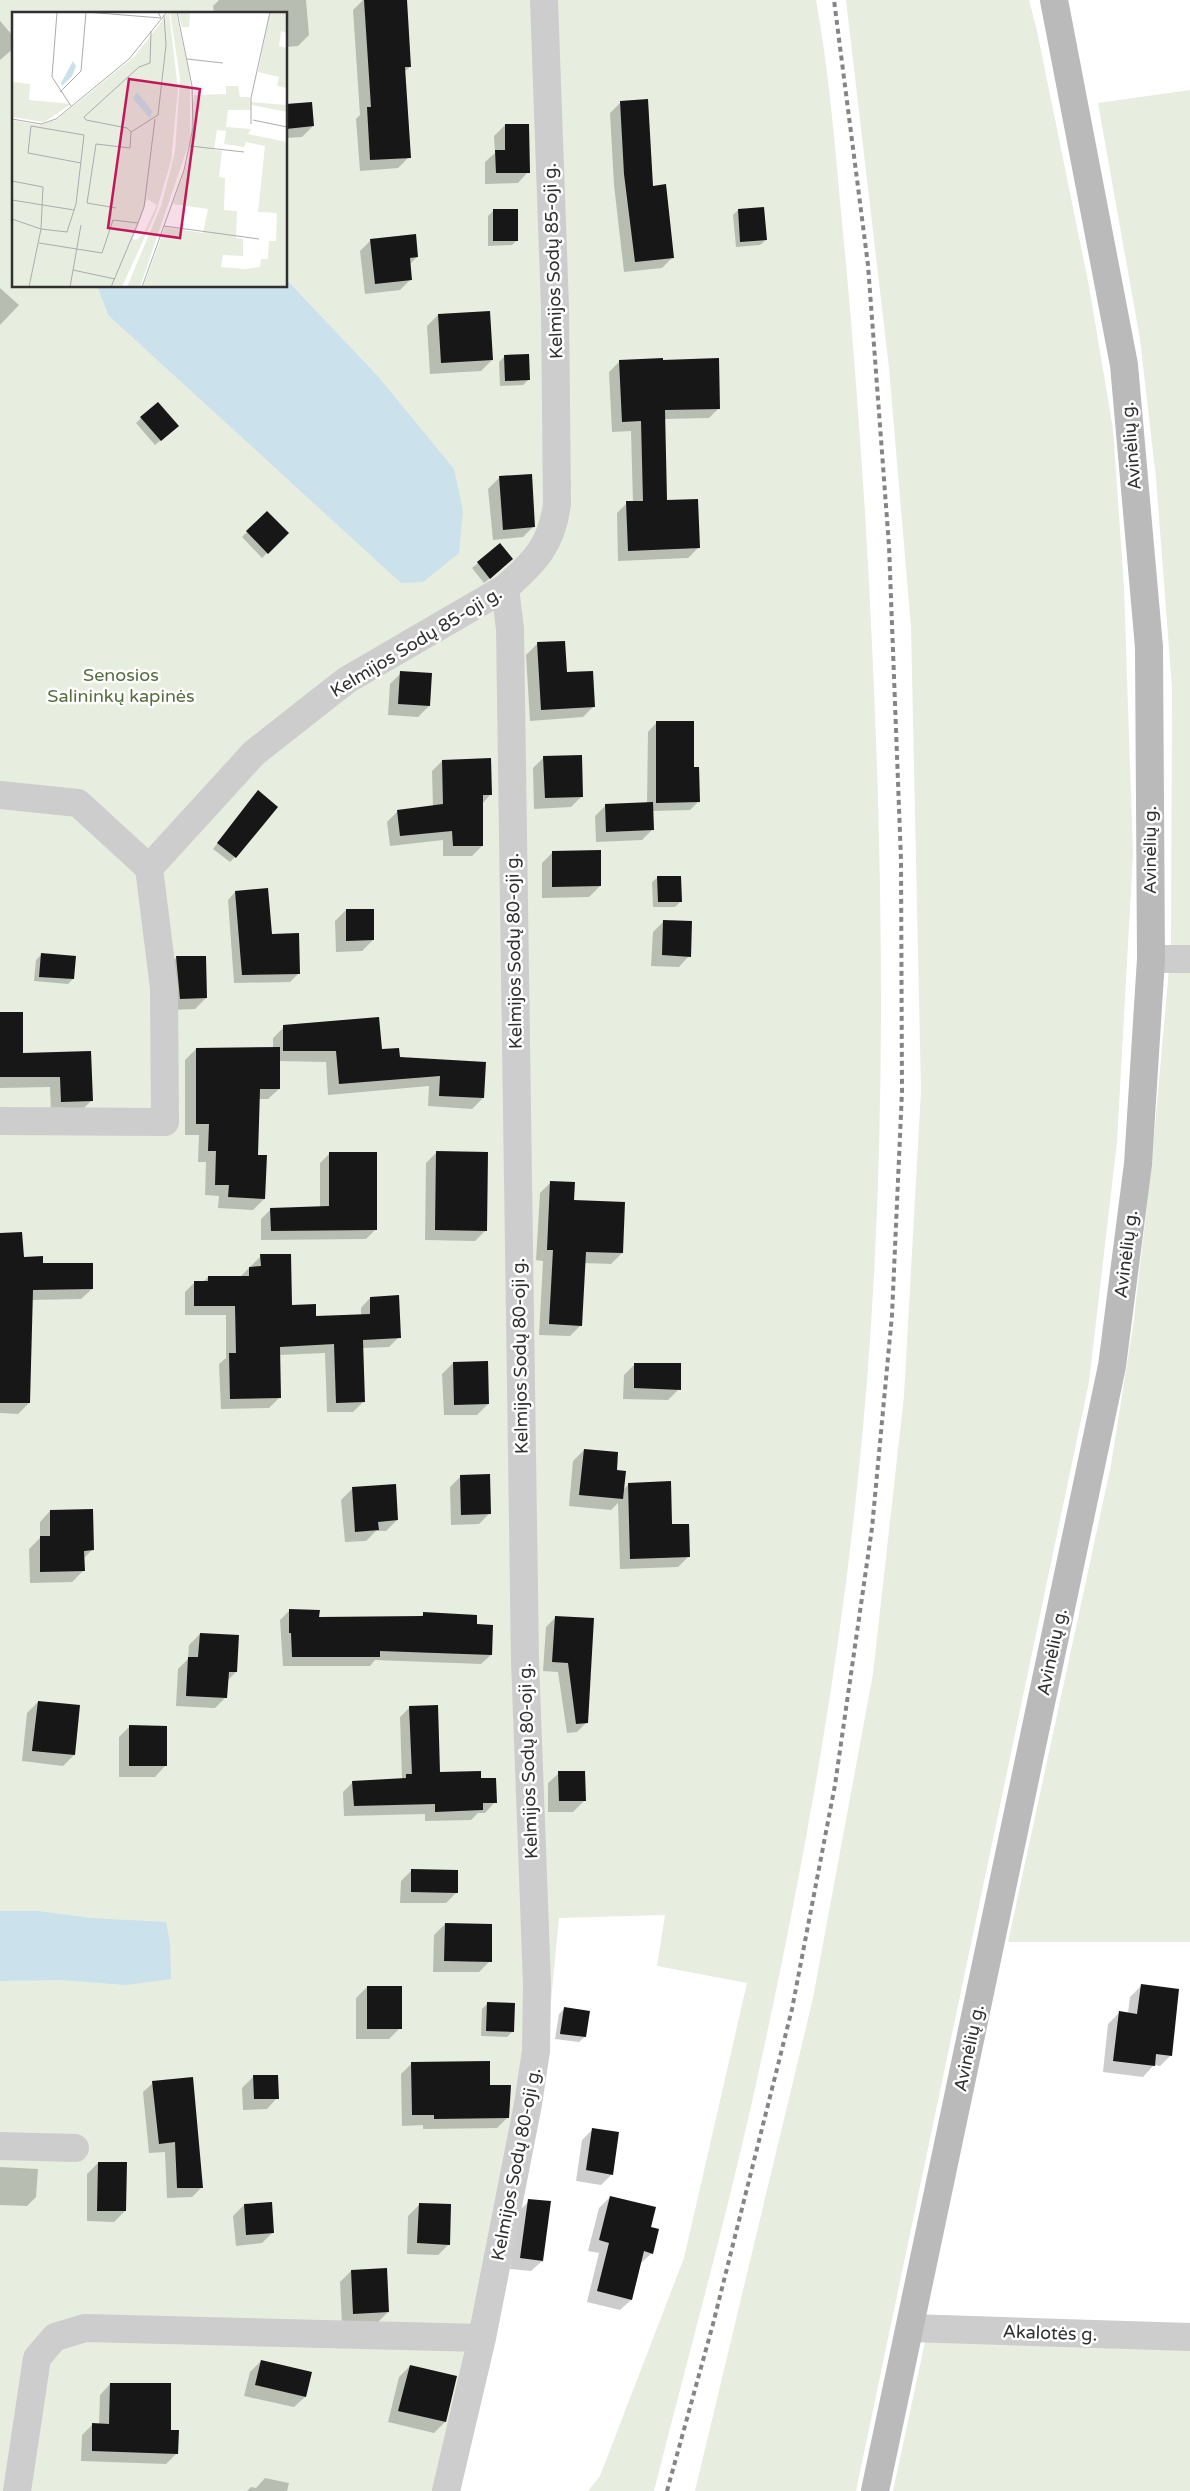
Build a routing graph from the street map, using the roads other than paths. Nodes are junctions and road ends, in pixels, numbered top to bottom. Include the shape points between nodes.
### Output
1 (544, 0) edge
2 (1054, 0) edge
3 (505, 588) junction
4 (0, 795) edge
5 (149, 868) junction
6 (1151, 959) junction
7 (1190, 959) edge
8 (0, 1121) edge
9 (0, 2146) edge
10 (75, 2148) dead end
11 (910, 2328) junction
12 (1190, 2337) edge
13 (482, 2338) junction
14 (17, 2491) edge
15 (446, 2491) edge
16 (875, 2491) edge

1 - 3 street, Kelmijos Sodų 85-oji g. via 555,308 557,504 555,524 541,552
2 - 6 main road, Avinėlių g. via 1124,365 1148,647
3 - 5 street, Kelmijos Sodų 85-oji g. via 347,680 254,753
3 - 13 street, Kelmijos Sodų 80-oji g. via 510,638 524,1641 536,2052
4 - 5 street via 78,804
5 - 8 street via 164,988 165,1122
6 - 7 street
6 - 11 main road, Avinėlių g. via 1138,1164 1112,1366
9 - 10 street
11 - 12 street, Akalotės g.
11 - 16 main road, Avinėlių g.
13 - 14 street via 85,2328 55,2337 37,2358
13 - 15 street, Kelmijos Sodų 80-oji g.

